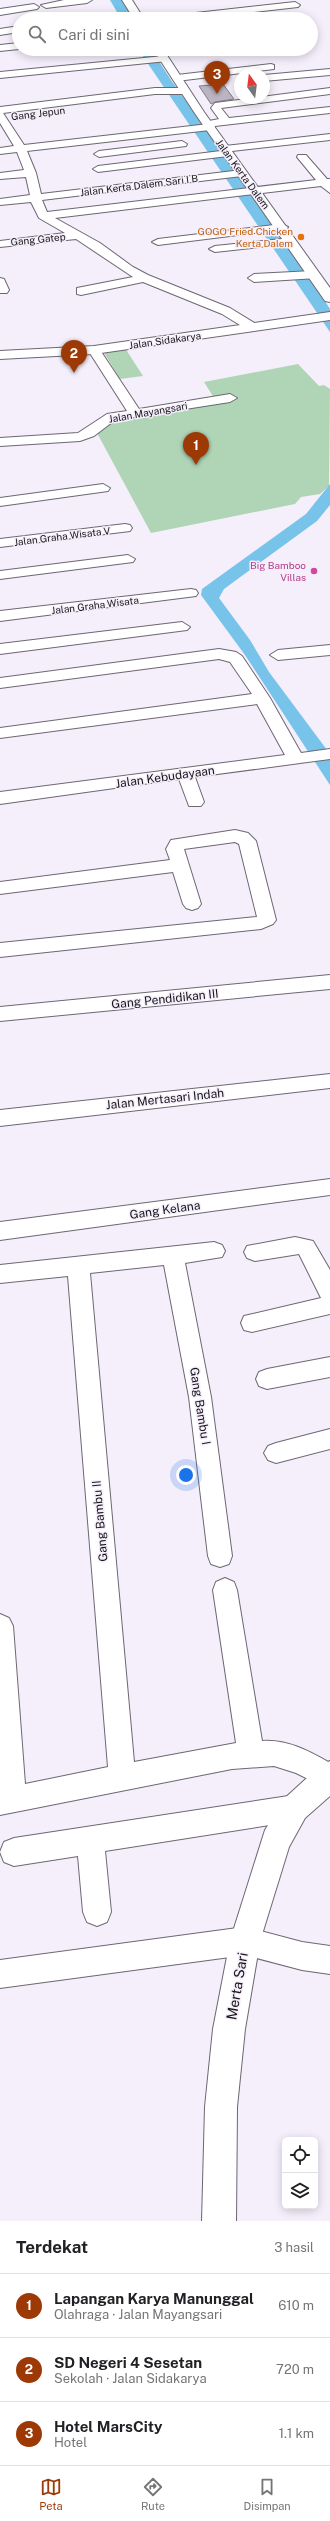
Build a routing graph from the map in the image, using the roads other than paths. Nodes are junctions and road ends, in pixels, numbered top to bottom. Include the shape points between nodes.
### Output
1 (2, 0) edge
2 (87, 0) edge
3 (127, 0) edge
4 (46, 5) dead end
5 (295, 5) dead end
6 (34, 7) dead end
7 (4, 11) edge
8 (135, 12) edge
9 (232, 12) edge
10 (12, 30) edge
11 (0, 32) edge
12 (12, 47) edge
13 (0, 48) edge
14 (161, 56) edge
15 (271, 68) dead end
16 (330, 72) edge
17 (0, 75) edge
18 (270, 77) edge
19 (177, 78) junction
20 (234, 81) edge
21 (226, 82) dead end
22 (183, 91) junction
23 (330, 91) edge
24 (74, 109) dead end
25 (330, 110) edge
26 (0, 114) edge
27 (226, 122) junction
28 (170, 123) dead end
29 (208, 126) junction
30 (4, 130) edge
31 (330, 137) edge
32 (192, 142) dead end
33 (18, 144) junction
34 (219, 146) junction
35 (0, 151) edge
36 (99, 154) dead end
37 (302, 157) dead end
38 (98, 169) dead end
39 (31, 173) junction
40 (240, 173) junction
41 (0, 176) edge
42 (326, 185) edge
43 (253, 191) junction
44 (0, 192) edge
45 (35, 194) junction
46 (0, 202) edge
47 (43, 216) junction
48 (279, 227) junction
49 (77, 235) junction
50 (289, 241) junction
51 (158, 242) dead end
52 (0, 244) edge
53 (215, 249) dead end
54 (311, 275) junction
55 (144, 278) junction
56 (254, 278) dead end
57 (81, 290) dead end
58 (329, 296) edge
59 (330, 316) edge
60 (252, 327) junction
61 (94, 350) junction
62 (0, 355) edge
63 (230, 398) dead end
64 (135, 413) junction
65 (0, 442) edge
66 (103, 488) dead end
67 (0, 502) edge
68 (125, 528) dead end
69 (0, 543) edge
70 (128, 559) dead end
71 (0, 575) edge
72 (191, 593) dead end
73 (0, 616) edge
74 (182, 627) dead end
75 (0, 650) edge
76 (330, 650) edge
77 (278, 655) dead end
78 (0, 683) edge
79 (262, 698) junction
80 (0, 733) edge
81 (330, 754) edge
82 (300, 758) junction
83 (186, 774) junction
84 (0, 798) edge
85 (195, 802) dead end
86 (180, 866) junction
87 (0, 888) edge
88 (192, 904) dead end
89 (0, 950) edge
90 (330, 982) edge
91 (0, 1014) edge
92 (330, 1081) edge
93 (0, 1118) edge
94 (330, 1187) edge
95 (0, 1231) edge
96 (214, 1250) dead end
97 (255, 1252) dead end
98 (173, 1256) junction
99 (78, 1264) junction
100 (0, 1274) edge
101 (330, 1294) edge
102 (330, 1305) edge
103 (252, 1323) dead end
104 (330, 1367) edge
105 (267, 1379) dead end
106 (330, 1440) edge
107 (276, 1453) dead end
108 (220, 1556) dead end
109 (225, 1590) dead end
110 (0, 1626) edge
111 (251, 1755) junction
112 (329, 1776) edge
113 (122, 1778) junction
114 (7, 1800) edge
115 (295, 1808) junction
116 (90, 1841) junction
117 (14, 1852) dead end
118 (97, 1912) dead end
119 (245, 1941) junction
120 (330, 1960) edge
121 (0, 1974) edge
122 (219, 2221) edge

1 - 7 street
2 - 4 street
3 - 8 street
5 - 9 street
6 - 7 street
10 - 11 street
12 - 13 street
14 - 17 street via 144,61
14 - 19 street, Jalan Kerta Dalem
15 - 19 street
16 - 18 street
19 - 22 street, Jalan Kerta Dalem
20 - 21 street
22 - 26 street
22 - 29 street, Jalan Kerta Dalem
23 - 27 street via 218,105 216,108
24 - 26 street, Gang Jepun
25 - 27 street
26 - 30 street
27 - 29 street
28 - 33 street
29 - 33 street
29 - 34 street, Jalan Kerta Dalem
30 - 33 street
31 - 34 street
32 - 36 street
33 - 35 street
33 - 39 street
34 - 38 street via 205,156
34 - 40 street, Jalan Kerta Dalem
37 - 42 street
39 - 41 street
39 - 45 street
40 - 43 street, Jalan Kerta Dalem
40 - 45 street, Jalan Kerta Dalem Sari I B
42 - 43 street
43 - 47 street
43 - 48 street, Jalan Kerta Dalem
44 - 45 street
45 - 46 street
45 - 47 street
47 - 49 street
48 - 50 street, Jalan Kerta Dalem
48 - 51 street
49 - 52 street, Gang Gatep
49 - 55 street
50 - 53 street
50 - 54 street, Jalan Kerta Dalem
54 - 56 street
54 - 58 street, Jalan Kerta Dalem
55 - 57 street
55 - 60 street via 226,311
59 - 60 street, Jalan Sidakarya
60 - 61 street, Jalan Sidakarya
61 - 62 street, Jalan Sidakarya
61 - 64 street
63 - 64 street, Jalan Mayangsari
64 - 65 street, Jalan Mayangsari via 102,421 87,435 80,437
66 - 67 street
68 - 69 street, Jalan Graha Wisata V
70 - 71 street
72 - 73 street, Jalan Graha Wisata
74 - 75 street
76 - 77 street
78 - 79 street via 227,655 236,659
79 - 80 street
79 - 82 street
81 - 82 street, Jalan Kebudayaan
82 - 83 street, Jalan Kebudayaan
83 - 84 street, Jalan Kebudayaan
83 - 85 street
86 - 87 street
86 - 88 street
86 - 89 street via 175,849 181,842 235,836 245,838 267,920 261,923
90 - 91 street, Gang Pendidikan III
92 - 93 street, Jalan Mertasari Indah
94 - 95 street, Gang Kelana
96 - 98 street
97 - 101 street via 305,1247
98 - 99 street
98 - 108 street, Gang Bambu I via 200,1397
99 - 100 street
99 - 113 street, Gang Bambu II
102 - 103 street
104 - 105 street
106 - 107 street
109 - 111 street
110 - 114 street
111 - 112 street via 274,1753 301,1761
111 - 113 street via 232,1756
112 - 115 street, Merta Sari
113 - 114 street
115 - 116 street
115 - 119 street, Merta Sari via 276,1841
116 - 117 street
116 - 118 street
119 - 120 street via 302,1956
119 - 121 street
119 - 122 street, Merta Sari via 229,2029 221,2107

